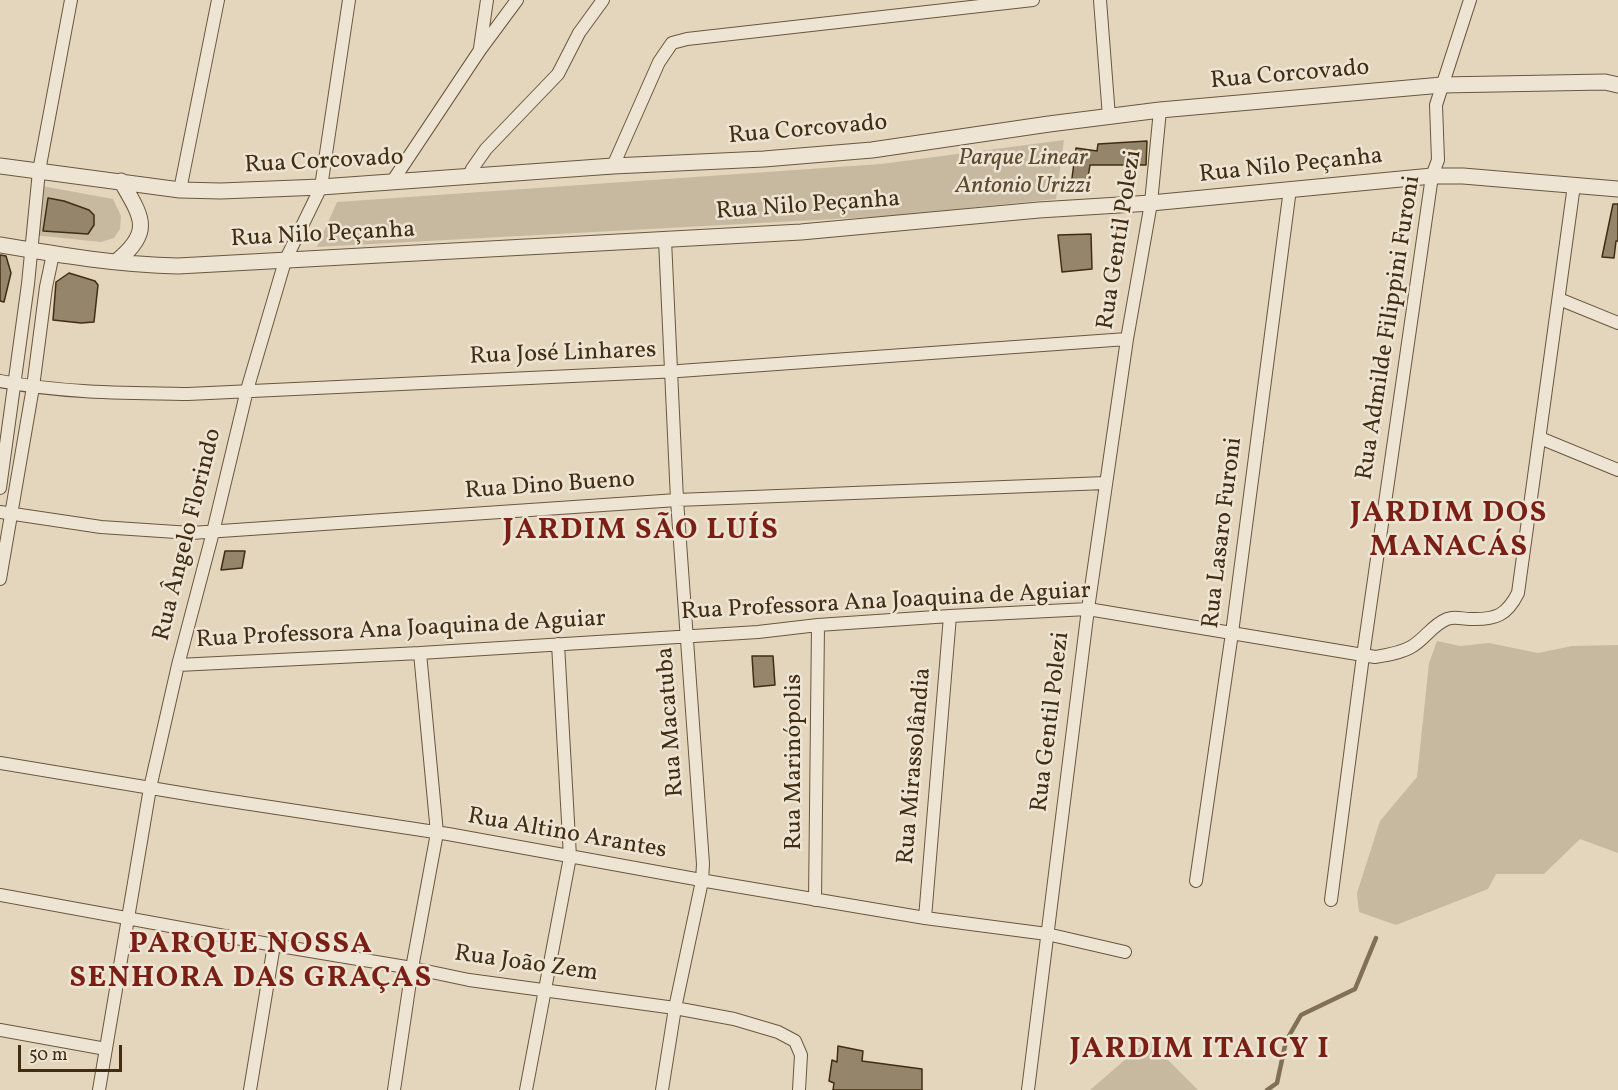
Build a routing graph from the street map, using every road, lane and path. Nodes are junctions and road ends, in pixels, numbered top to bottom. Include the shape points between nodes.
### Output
1 (72, 0) edge
2 (218, 0) edge
3 (349, 0) edge
4 (487, 0) edge
5 (517, 0) edge
6 (603, 0) edge
7 (1033, 0) edge
8 (1101, 0) edge
9 (1470, 0) edge
10 (480, 50) junction
11 (1442, 85) junction
12 (1618, 85) edge
13 (1160, 110) junction
14 (1109, 117) junction
15 (0, 166) edge
16 (613, 166) junction
17 (39, 171) junction
18 (469, 176) junction
19 (1432, 176) junction
20 (121, 181) junction
21 (392, 182) junction
22 (1574, 184) junction
23 (321, 187) junction
24 (1290, 189) junction
25 (1618, 189) edge
26 (180, 190) junction
27 (1151, 203) junction
28 (665, 240) junction
29 (0, 245) edge
30 (32, 250) junction
31 (52, 254) junction
32 (117, 261) junction
33 (285, 261) junction
34 (1559, 299) junction
35 (1618, 323) edge
36 (1127, 339) junction
37 (672, 372) junction
38 (0, 381) edge
39 (14, 384) junction
40 (33, 387) junction
41 (247, 390) junction
42 (1540, 438) junction
43 (1618, 470) edge
44 (1105, 483) junction
45 (0, 488) edge
46 (677, 500) junction
47 (5, 513) edge
48 (213, 532) junction
49 (0, 579) edge
50 (1088, 609) junction
51 (950, 616) junction
52 (818, 625) junction
53 (1232, 633) junction
54 (687, 636) junction
55 (558, 644) junction
56 (420, 653) junction
57 (1363, 656) junction
58 (177, 665) junction
59 (0, 763) edge
60 (150, 788) junction
61 (437, 833) junction
62 (570, 857) junction
63 (702, 881) junction
64 (1196, 881) dead end
65 (0, 895) edge
66 (815, 900) junction
67 (1331, 900) dead end
68 (925, 918) junction
69 (128, 919) junction
70 (1047, 934) junction
71 (274, 945) junction
72 (1125, 952) dead end
73 (412, 968) junction
74 (546, 990) junction
75 (675, 1008) junction
76 (0, 1030) edge
77 (106, 1050) junction
78 (99, 1090) edge
79 (250, 1090) edge
80 (394, 1090) edge
81 (526, 1090) edge
82 (662, 1090) edge
83 (800, 1090) edge
84 (1028, 1090) edge

1 - 17 street
2 - 26 street
3 - 23 street, Rua Ângelo Florindo
4 - 10 street
5 - 10 street
6 - 18 street via 579,33 558,74 486,150
7 - 16 street via 687,39 672,44 659,62
8 - 14 street
9 - 11 street, Rua Admilde Filippini Furoni
10 - 21 street
11 - 12 street, Rua Corcovado
11 - 13 street, Rua Corcovado
11 - 19 street, Rua Admilde Filippini Furoni via 1436,105 1438,160
13 - 14 street, Rua Corcovado
13 - 27 street, Rua Gentil Polezi
14 - 16 street, Rua Corcovado via 872,150
15 - 17 street, Rua Corcovado
16 - 18 street, Rua Corcovado
17 - 20 street, Rua Corcovado
17 - 30 street
18 - 21 street, Rua Corcovado
19 - 22 street, Rua Nilo Peçanha
19 - 24 street, Rua Nilo Peçanha
19 - 57 street, Rua Admilde Filippini Furoni
20 - 26 street, Rua Corcovado
20 - 32 street via 140,215 141,226 132,250
21 - 23 street, Rua Corcovado
22 - 25 street, Rua Nilo Peçanha
22 - 34 street, Rua Professora Ana Joaquina de Aguiar
23 - 26 street, Rua Corcovado
23 - 33 street, Rua Ângelo Florindo
24 - 27 street, Rua Nilo Peçanha
24 - 53 street, Rua Lasaro Furoni
27 - 28 street, Rua Nilo Peçanha
27 - 36 street, Rua Gentil Polezi
28 - 33 street, Rua Nilo Peçanha
28 - 37 street, Rua Macatuba
29 - 30 street, Rua Nilo Peçanha
30 - 31 street, Rua Nilo Peçanha
30 - 39 street
31 - 32 street, Rua Nilo Peçanha
31 - 40 street
32 - 33 street, Rua Nilo Peçanha via 178,266
33 - 41 street, Rua Ângelo Florindo
34 - 35 street
34 - 42 street, Rua Professora Ana Joaquina de Aguiar
36 - 37 street, Rua José Linhares
36 - 44 street, Rua Gentil Polezi
37 - 41 street, Rua José Linhares
37 - 46 street, Rua Macatuba
38 - 39 street, Rua José Linhares
39 - 40 street, Rua José Linhares
39 - 45 street
40 - 41 street, Rua José Linhares via 188,394
40 - 47 street
41 - 48 street, Rua Ângelo Florindo
42 - 43 street
42 - 57 street, Rua Professora Ana Joaquina de Aguiar via 1518,592 1512,606 1497,616 1448,619 1410,648
44 - 46 street, Rua Dino Bueno
44 - 50 street, Rua Gentil Polezi
46 - 48 street, Rua Dino Bueno
46 - 54 street, Rua Macatuba
47 - 48 street, Rua Dino Bueno via 101,527
47 - 49 street
48 - 58 street, Rua Ângelo Florindo
50 - 51 street, Rua Professora Ana Joaquina de Aguiar
50 - 53 street, Rua Professora Ana Joaquina de Aguiar
50 - 70 street, Rua Gentil Polezi
51 - 52 street, Rua Professora Ana Joaquina de Aguiar
51 - 68 street, Rua Mirassolândia
52 - 54 street, Rua Professora Ana Joaquina de Aguiar
52 - 66 street, Rua Marinópolis
53 - 57 street, Rua Professora Ana Joaquina de Aguiar
53 - 64 street, Rua Lasaro Furoni
54 - 55 street, Rua Professora Ana Joaquina de Aguiar
54 - 63 street, Rua Macatuba
55 - 56 street, Rua Professora Ana Joaquina de Aguiar
55 - 62 street
56 - 58 street, Rua Professora Ana Joaquina de Aguiar
56 - 61 street
57 - 67 street, Rua Admilde Filippini Furoni
58 - 60 street, Rua Ângelo Florindo
59 - 60 street, Rua Altino Arantes
60 - 61 street, Rua Altino Arantes
60 - 69 street, Rua Ângelo Florindo
61 - 62 street, Rua Altino Arantes
61 - 73 street
62 - 63 street, Rua Altino Arantes
62 - 74 street
63 - 66 street, Rua Altino Arantes
63 - 75 street, Rua Macatuba
65 - 69 street, Rua João Zem
66 - 68 street, Rua Altino Arantes
68 - 70 street, Rua Altino Arantes
69 - 71 street, Rua João Zem
69 - 77 street, Rua Ângelo Florindo
70 - 72 street, Rua Altino Arantes
70 - 84 street, Rua Gentil Polezi
71 - 73 street, Rua João Zem
71 - 79 street
73 - 74 street, Rua João Zem
73 - 80 street
74 - 75 street, Rua João Zem
74 - 81 street
75 - 82 street, Rua Macatuba
75 - 83 street, Rua João Zem via 734,1019 795,1041 801,1055
76 - 77 street
77 - 78 street, Rua Ângelo Florindo

